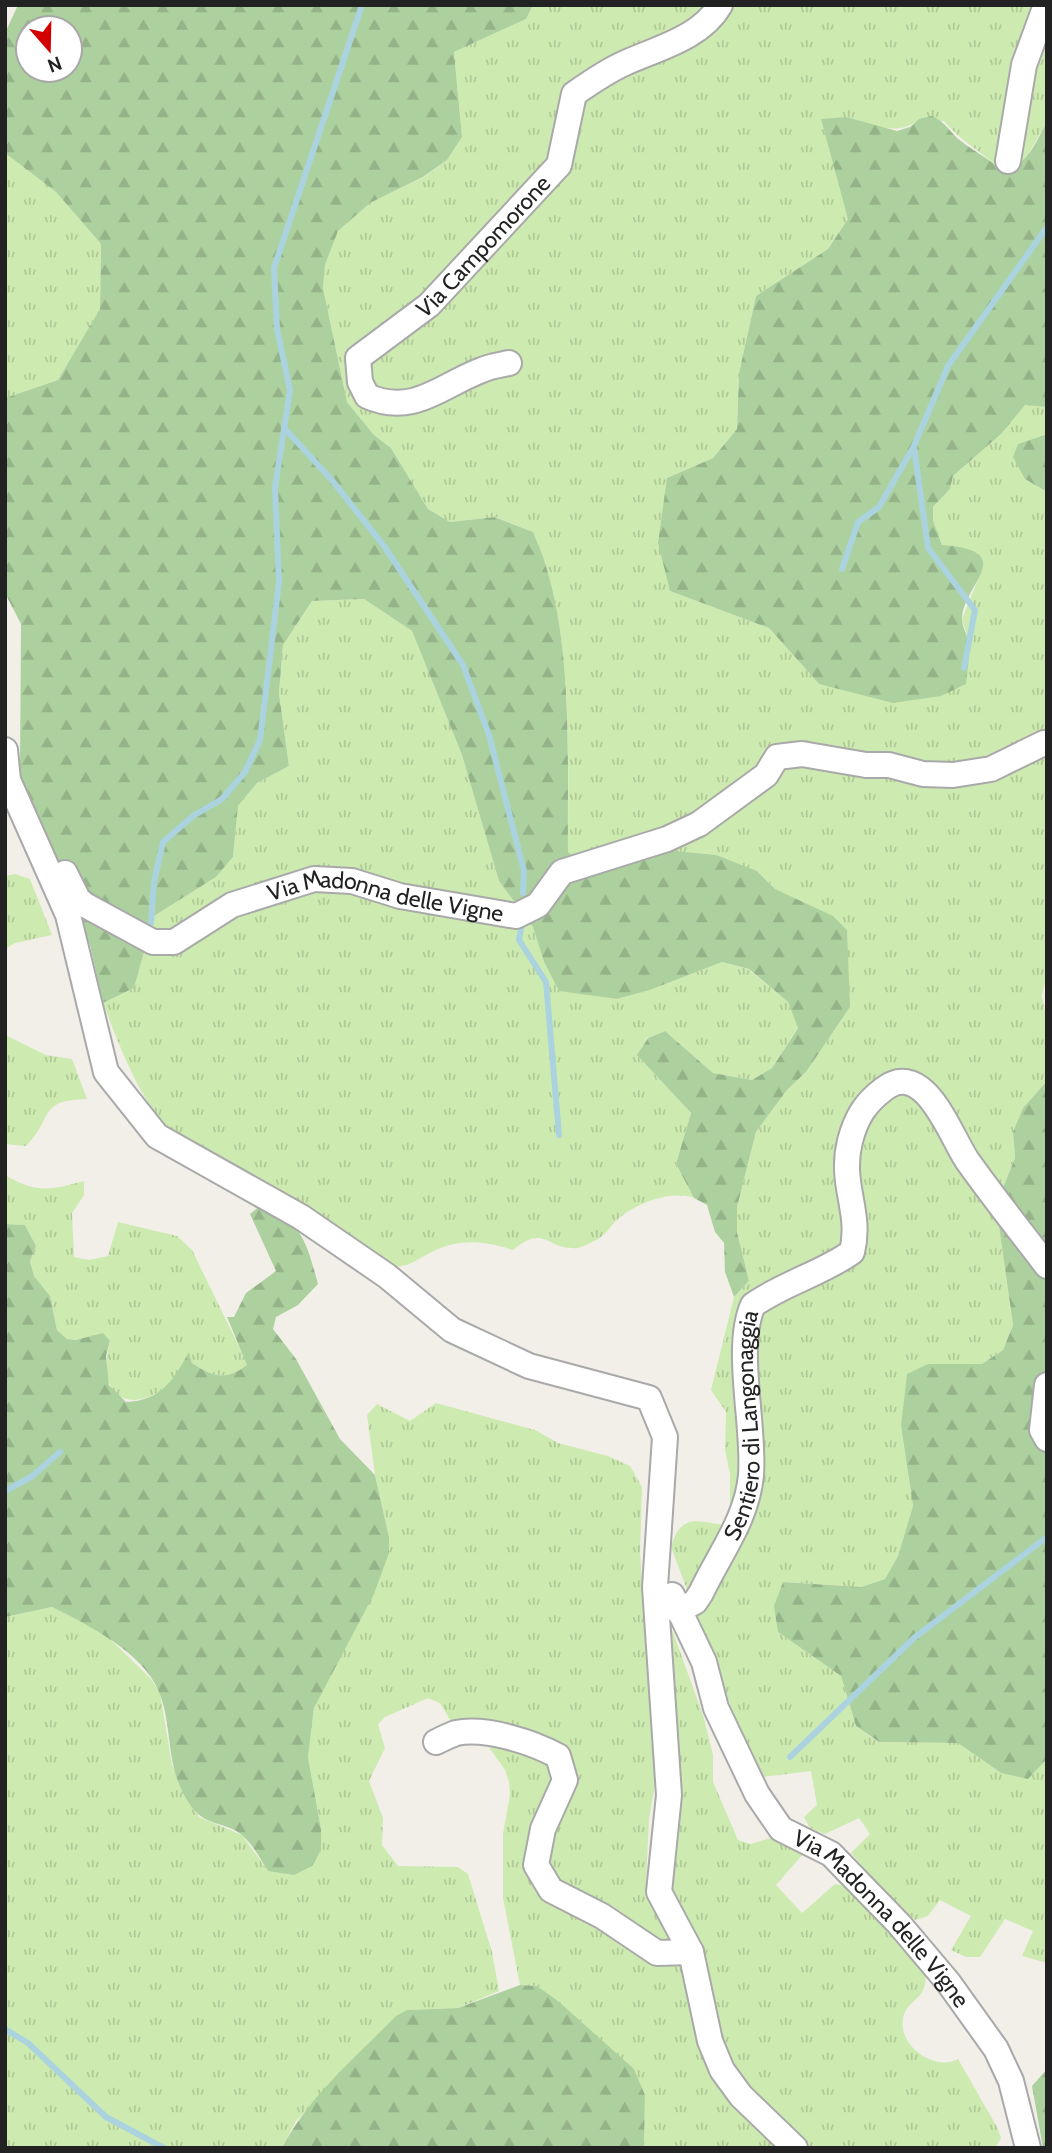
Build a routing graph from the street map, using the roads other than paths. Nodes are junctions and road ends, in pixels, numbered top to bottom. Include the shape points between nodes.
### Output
1 (720, 5) edge
2 (1046, 5) edge
3 (1008, 161) dead end
4 (509, 363) dead end
5 (1044, 743) dead end
6 (5, 750) edge
7 (27, 823) junction
8 (1047, 1266) edge
9 (1047, 1385) edge
10 (1047, 1439) edge
11 (658, 1544) junction
12 (678, 1611) junction
13 (436, 1742) dead end
14 (691, 1952) junction
15 (795, 2148) edge
16 (1028, 2148) edge

1 - 4 street, Via Campomorone via 712,20 696,31 598,76 574,94 559,165 429,305 358,358 357,369 367,396 395,403 424,398 481,370
2 - 3 street via 1024,65
5 - 7 street, Via Madonna delle Vigne via 990,769 953,775 802,754 777,757 766,775 699,824 667,839 562,872 538,905 516,916 400,896 352,880 314,879 232,905 185,937 163,944 126,929 78,899 40,825
6 - 7 street, Via Madonna delle Vigne via 8,780
7 - 11 street, Via Madonna delle Vigne via 68,915 106,1072 157,1136 301,1217 387,1276 452,1330 529,1366 649,1398 665,1437
8 - 12 street, Sentiero di Langonaggia via 963,1156 933,1099 905,1083 889,1085 868,1101 858,1117 845,1167 857,1233 852,1252 834,1265 772,1291 753,1305 748,1315 751,1475 746,1507 701,1593
9 - 10 street via 1042,1430
11 - 12 street, Via Madonna delle Vigne
11 - 14 street, Via Madonna delle Vigne via 655,1587 669,1795 659,1892
12 - 16 street, Via Madonna delle Vigne via 704,1661 733,1749 757,1794 781,1829 831,1854 948,1982 996,2049 1015,2094
13 - 14 street via 457,1733 493,1735 532,1742 558,1756 565,1780 543,1829 536,1865 551,1890 602,1916 657,1953
14 - 15 street, Via Madonna delle Vigne via 710,2041 722,2070 741,2096

